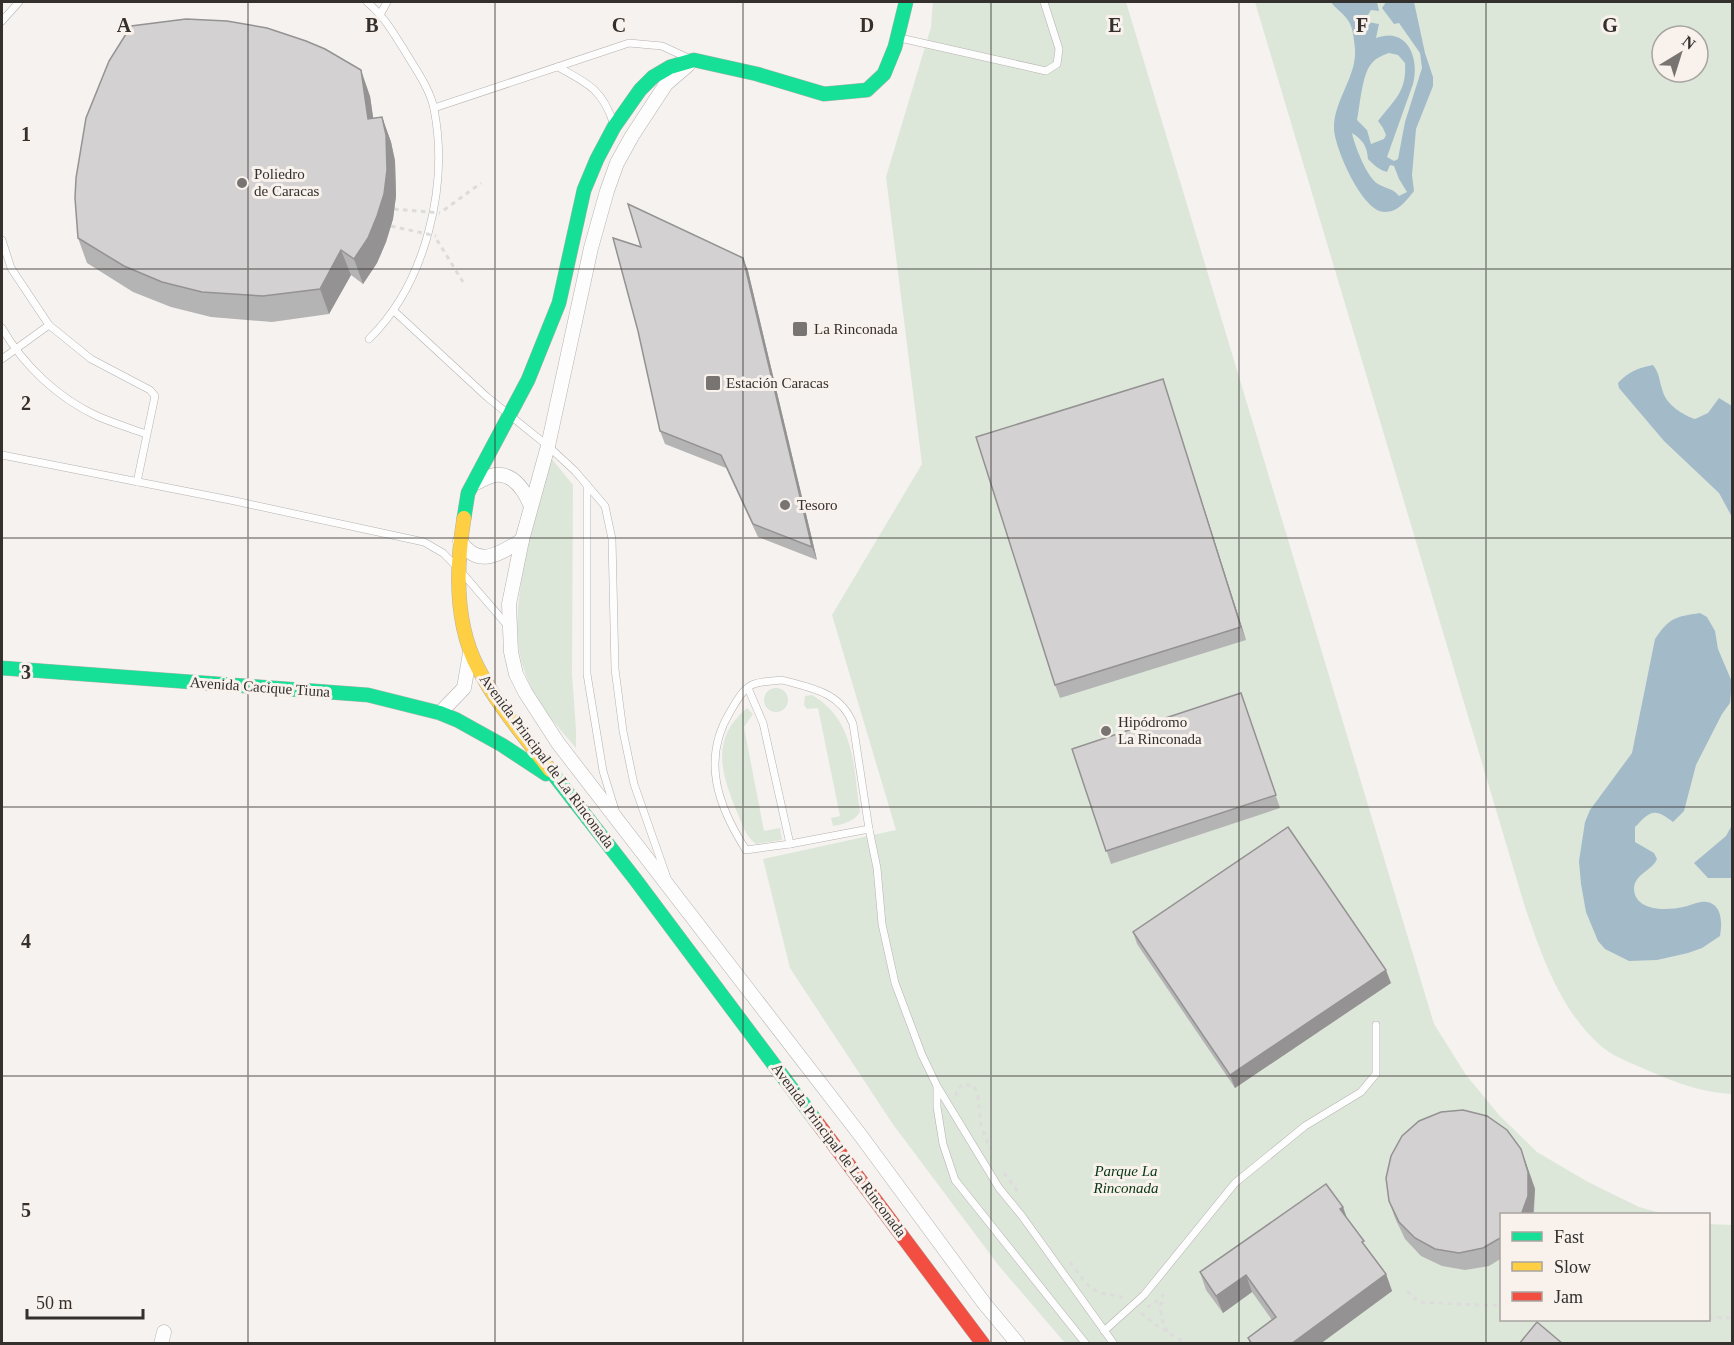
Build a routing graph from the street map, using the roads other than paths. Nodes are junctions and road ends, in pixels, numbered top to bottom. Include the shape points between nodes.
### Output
1 (19, 2) edge
2 (367, 2) edge
3 (387, 2) edge
4 (906, 2) edge
5 (1044, 2) edge
6 (381, 13) junction
7 (2, 21) edge
8 (897, 37) junction
9 (694, 60) junction
10 (558, 67) junction
11 (434, 108) junction
12 (614, 127) junction
13 (2, 240) edge
14 (394, 311) junction
15 (49, 325) junction
16 (2, 328) edge
17 (369, 339) dead end
18 (14, 350) junction
19 (2, 359) edge
20 (510, 414) junction
21 (146, 434) junction
22 (548, 446) junction
23 (2, 455) edge
24 (138, 482) junction
25 (473, 484) junction
26 (586, 485) junction
27 (530, 504) junction
28 (522, 540) junction
29 (460, 541) junction
30 (458, 568) junction
31 (509, 627) junction
32 (471, 648) junction
33 (2, 668) edge
34 (748, 688) junction
35 (440, 713) junction
36 (559, 783) junction
37 (618, 821) junction
38 (869, 829) junction
39 (790, 844) junction
40 (672, 891) junction
41 (1376, 1025) dead end
42 (937, 1086) junction
43 (1104, 1331) junction
44 (983, 1344) edge
45 (1018, 1344) edge
46 (1086, 1344) edge
47 (1114, 1344) edge

1 - 7 lane
2 - 6 lane
3 - 6 lane
4 - 8 street
5 - 8 lane via 1059,49 1057,64 1046,71
6 - 11 lane
8 - 9 street via 884,74 867,90 844,93 824,94
9 - 10 lane via 662,46 629,43
9 - 12 street, Avenida Principal de La Rinconada via 653,77
9 - 22 street, Avenida Principal de La Rinconada via 666,84 617,163 591,248
10 - 11 lane
10 - 12 lane via 593,87 608,107
11 - 14 lane via 439,169 431,224 414,274
12 - 20 street, Avenida Principal de La Rinconada via 584,190 559,303 528,381
13 - 15 lane via 11,268
14 - 17 lane
14 - 20 lane
15 - 18 lane
15 - 21 lane via 91,359 150,390 155,403
16 - 18 lane
18 - 19 lane
18 - 21 lane via 58,393 97,416
20 - 22 lane
20 - 25 street, Avenida Principal de La Rinconada
21 - 24 lane
22 - 26 lane
22 - 27 street, Avenida Principal de La Rinconada
23 - 24 lane
24 - 30 lane via 424,542
25 - 27 street via 494,475 505,476 524,489
25 - 29 street, Avenida Principal de La Rinconada via 464,509
26 - 37 lane via 587,674 603,771
26 - 40 lane via 604,506 612,539 615,669 634,784
27 - 28 street, Avenida Principal de La Rinconada
28 - 29 street via 500,554 477,557
28 - 31 street, Avenida Principal de La Rinconada via 509,604
29 - 30 street, Avenida Principal de La Rinconada
30 - 31 lane
30 - 32 street, Avenida Principal de La Rinconada via 462,623
31 - 37 street, Avenida Principal de La Rinconada via 516,674 525,692 558,743
32 - 35 street via 464,688
32 - 36 street, Avenida Principal de La Rinconada via 477,667 502,706
33 - 35 street, Avenida Cacique Tiuna via 368,696
34 - 38 lane via 782,680 820,690 849,713
34 - 39 lane via 763,723
34 - 39 lane via 729,713 717,739 714,767 721,798 746,850
35 - 36 street, Avenida Cacique Tiuna via 502,745
36 - 44 street, Avenida Principal de La Rinconada via 650,898
37 - 40 street, Avenida Principal de La Rinconada
38 - 39 lane
38 - 42 lane via 895,983
40 - 45 street, Avenida Principal de La Rinconada
41 - 43 lane via 1376,1074 1361,1092 1305,1126 1235,1183 1144,1295
42 - 43 lane via 999,1188
42 - 46 lane via 943,1144 955,1180
43 - 47 lane

